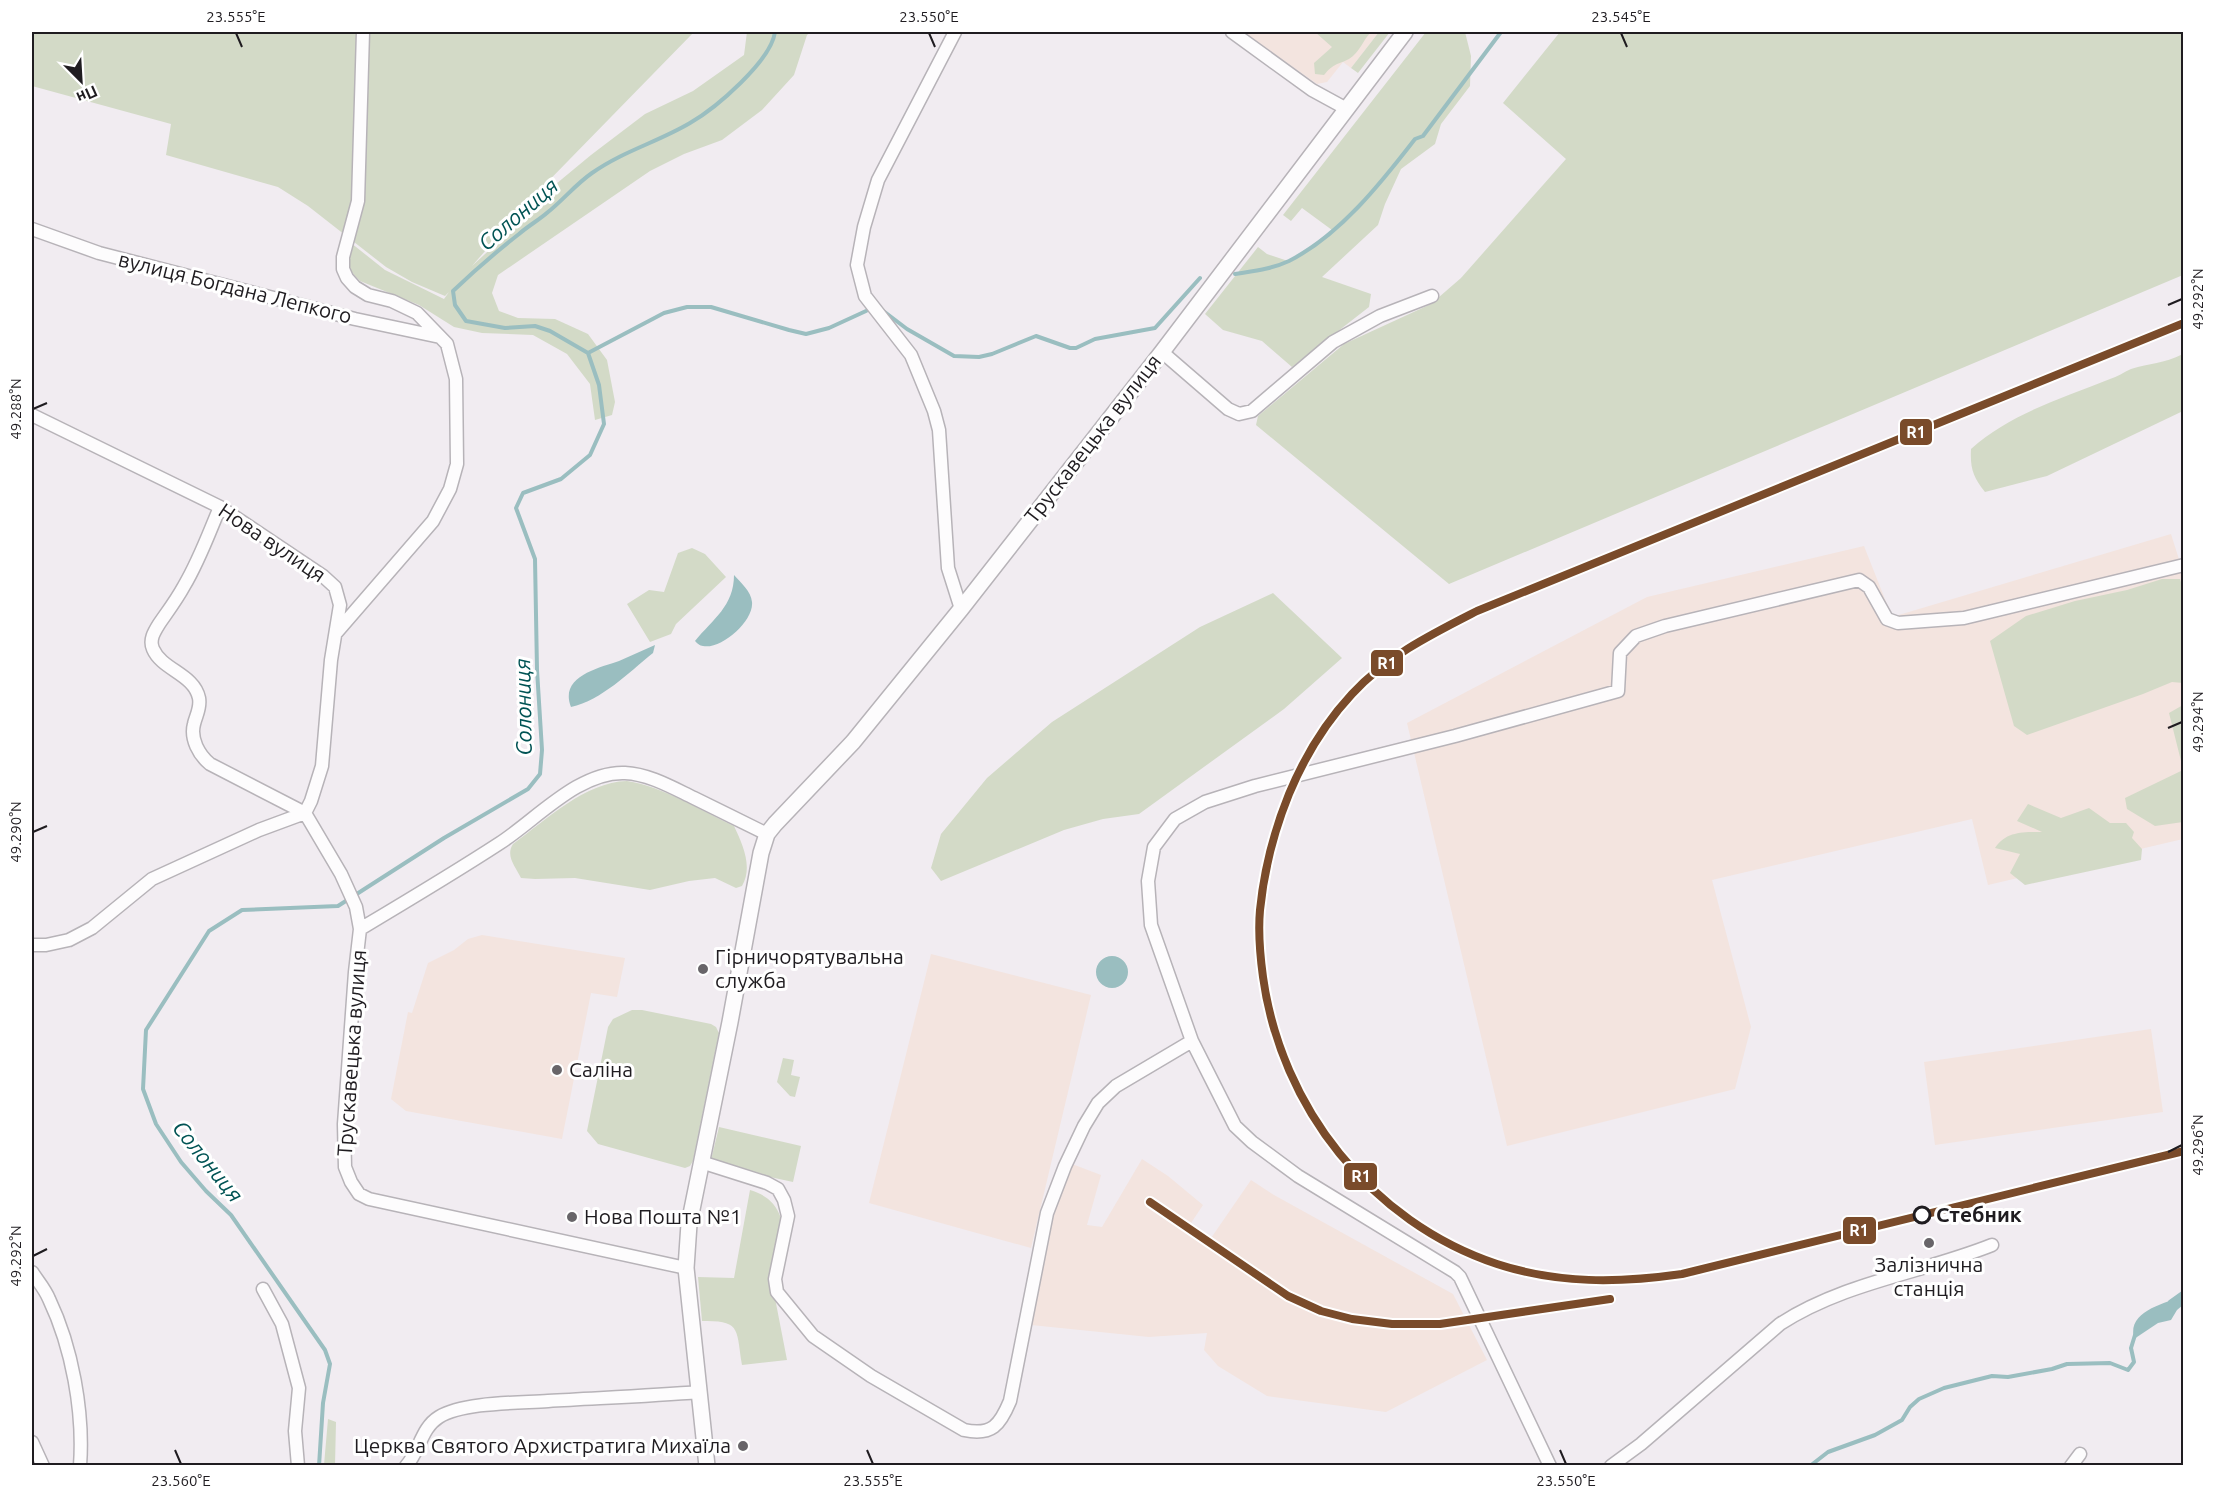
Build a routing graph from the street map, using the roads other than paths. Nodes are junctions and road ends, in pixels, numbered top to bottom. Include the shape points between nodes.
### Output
1 (363, 32) edge
2 (955, 32) edge
3 (1232, 32) edge
4 (1405, 32) edge
5 (1345, 108) junction
6 (32, 229) edge
7 (1432, 296) dead end
8 (441, 337) junction
9 (1162, 352) junction
10 (32, 416) edge
11 (220, 507) junction
12 (2184, 565) edge
13 (961, 609) junction
14 (336, 633) junction
15 (305, 813) junction
16 (767, 834) junction
17 (360, 929) junction
18 (32, 945) edge
19 (1192, 1041) junction
20 (701, 1162) junction
21 (1992, 1245) dead end
22 (686, 1268) junction
23 (32, 1272) edge
24 (263, 1289) dead end
25 (700, 1392) junction
26 (32, 1442) edge
27 (2080, 1454) dead end
28 (43, 1466) edge
29 (80, 1466) edge
30 (298, 1466) edge
31 (406, 1466) edge
32 (707, 1466) edge
33 (1550, 1466) edge
34 (1611, 1466) edge
35 (2071, 1466) edge

1 - 8 street via 358,201 343,269 355,287 417,312
2 - 13 street via 878,180 857,265 865,297 911,356 934,411 939,430 948,568
3 - 5 street via 1312,90
4 - 5 street, Трускавецька вулиця
5 - 9 street, Трускавецька вулиця
6 - 8 street, вулиця Богдана Лепкого via 110,256
7 - 9 street via 1380,316 1333,342 1252,411 1239,414 1228,409
8 - 14 street via 451,356 456,379 457,465 450,489 433,521
9 - 13 street, Трускавецька вулиця
10 - 11 street, Нова вулиця
11 - 14 street, Нова вулиця via 335,587 340,605
11 - 15 street via 189,577 151,644 161,660 196,689 200,707 193,727 194,742 202,758
12 - 19 street via 1964,618 1922,622 1887,619 1869,587 1859,580 1803,592 1636,636 1620,652 1618,691 1205,802 1175,819 1154,847 1148,881 1151,925
13 - 16 street, Трускавецька вулиця via 853,742
14 - 15 street, Нова вулиця via 322,766
15 - 17 street via 341,874 356,907
15 - 18 street via 152,879 92,928 69,940
16 - 17 street, Трускавецька вулиця via 637,774 608,775 573,789 502,842
16 - 20 street, Трускавецька вулиця
17 - 22 street, Трускавецька вулиця via 344,1124 345,1167 359,1194
19 - 20 street via 1116,1086 1098,1103 1084,1126 1047,1213 1010,1401 1000,1422 991,1430 964,1430 871,1376 813,1336 777,1292 775,1279 788,1216 778,1190
19 - 33 street via 1235,1126 1252,1142 1329,1197 1460,1277
20 - 22 street, Трускавецька вулиця via 689,1224
21 - 34 street via 1844,1292 1797,1313
22 - 25 street, Трускавецька вулиця
23 - 29 street via 61,1326 75,1385 82,1440
24 - 30 street via 282,1324 300,1388 295,1431
25 - 31 street via 463,1408 440,1416 429,1425
25 - 32 street, Трускавецька вулиця
26 - 28 street
27 - 35 street

